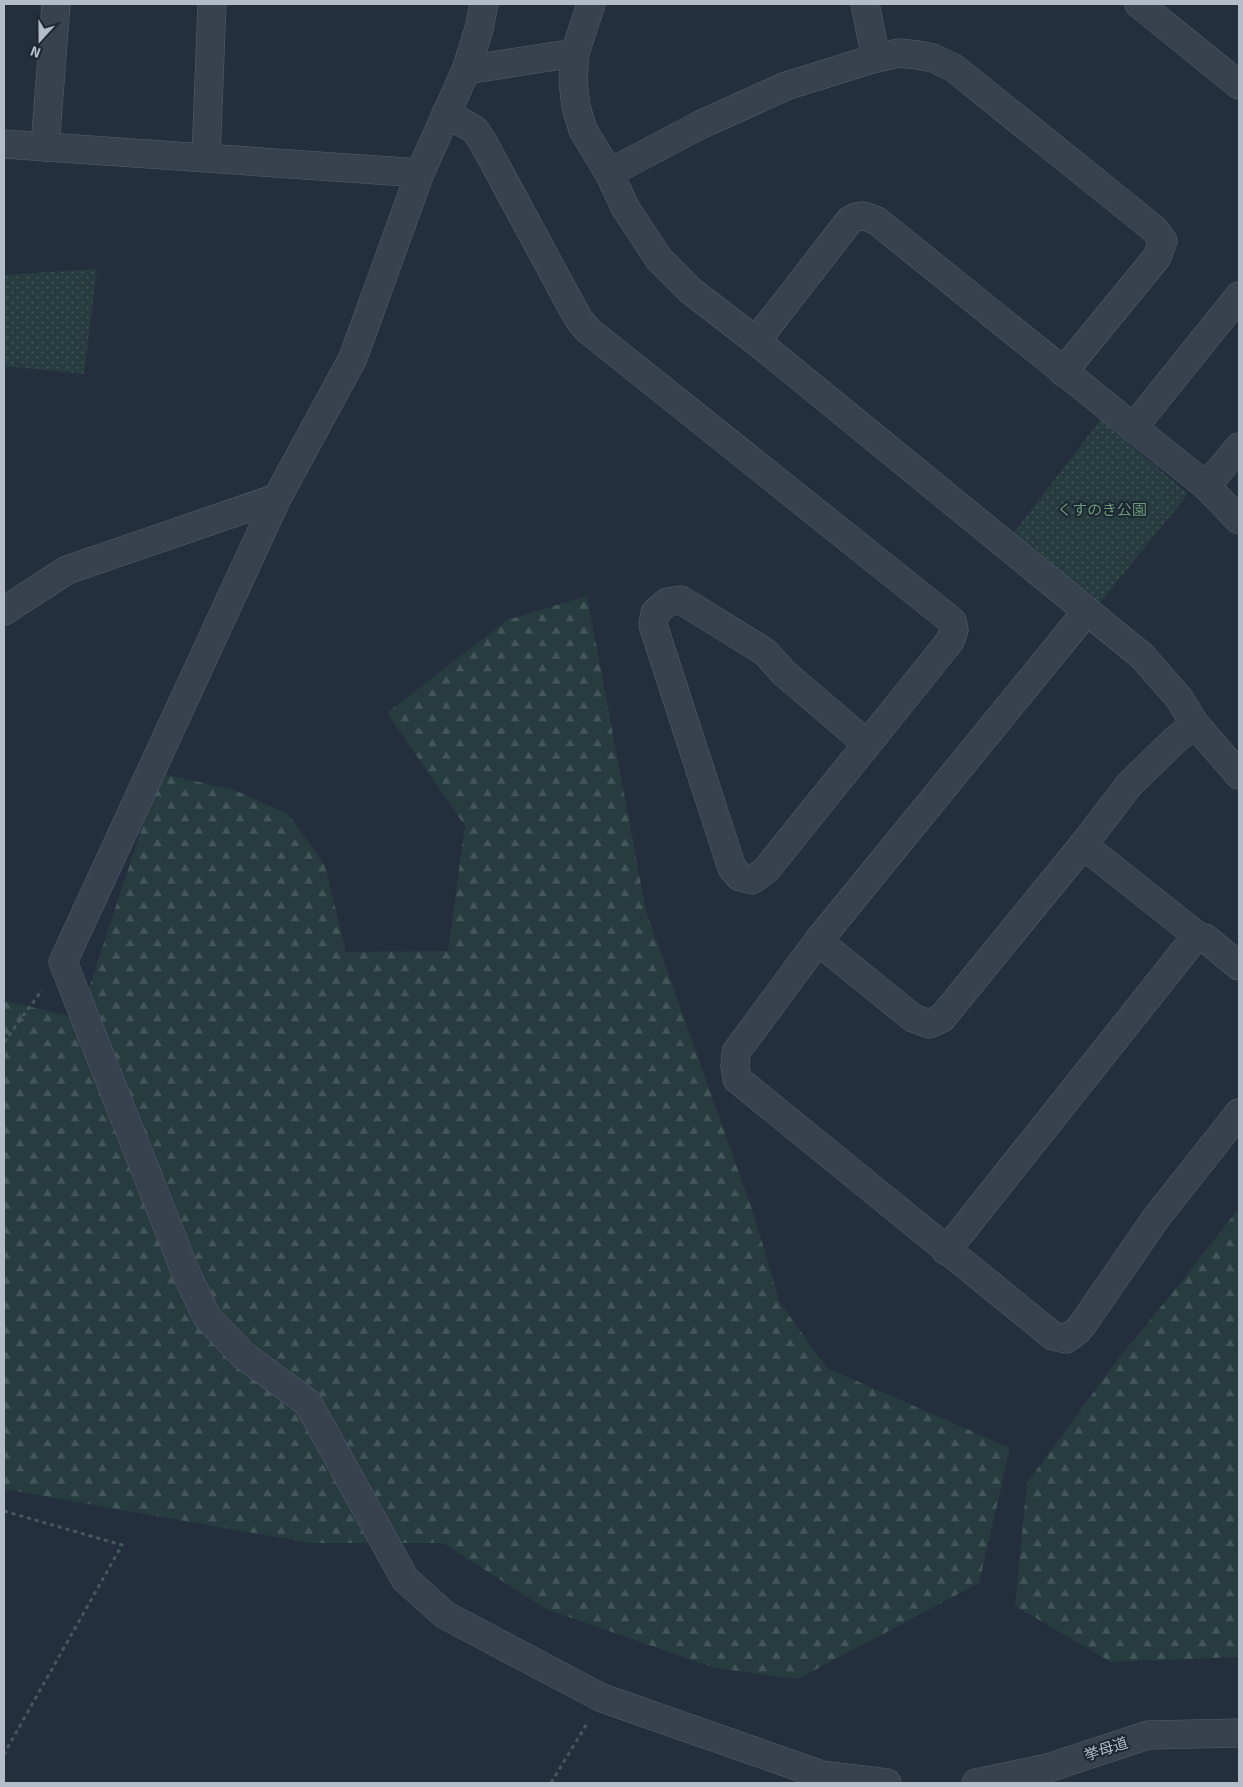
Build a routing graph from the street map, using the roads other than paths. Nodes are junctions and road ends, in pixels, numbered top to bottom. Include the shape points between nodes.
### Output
1 (56, 4) edge
2 (212, 4) edge
3 (484, 4) edge
4 (591, 4) edge
5 (865, 4) edge
6 (1139, 4) edge
7 (574, 54) junction
8 (876, 58) junction
9 (466, 70) junction
10 (1239, 85) edge
11 (446, 112) junction
12 (4, 144) edge
13 (45, 147) junction
14 (206, 157) junction
15 (420, 173) junction
16 (609, 173) junction
17 (1239, 296) edge
18 (756, 341) junction
19 (1063, 372) junction
20 (1133, 428) junction
21 (1239, 447) edge
22 (1206, 486) junction
23 (277, 498) junction
24 (1239, 520) edge
25 (4, 611) edge
26 (1088, 611) junction
27 (1195, 724) junction
28 (867, 744) junction
29 (1239, 775) edge
30 (1083, 845) junction
31 (1199, 937) junction
32 (818, 941) junction
33 (1239, 966) edge
34 (1239, 1113) edge
35 (946, 1251) junction
36 (1239, 1733) edge
37 (817, 1779) edge
38 (887, 1783) edge
39 (976, 1783) edge

1 - 13 street
2 - 14 street
3 - 9 street
4 - 7 street
5 - 8 street
6 - 10 street
7 - 9 street
7 - 16 street via 576,107 583,130
8 - 16 street via 786,86 700,125
8 - 19 street via 898,53 918,55 954,68 1154,228 1162,241 1157,256
9 - 11 street
11 - 15 street
11 - 28 street via 475,130 483,142 573,309 589,331 952,621 954,630 950,641
12 - 13 street
13 - 14 street
14 - 15 street
15 - 23 street via 353,358
16 - 18 street via 626,209 659,260 691,291
17 - 20 street
18 - 19 street via 850,220 865,216 877,221
18 - 26 street
19 - 20 street
20 - 22 street
21 - 22 street
22 - 24 street
23 - 25 street via 67,570
23 - 37 street via 63,962 186,1273 208,1317 244,1355 308,1403 405,1578 445,1615 602,1698
26 - 27 street via 1142,656 1179,698
26 - 32 street
27 - 29 street
27 - 30 street via 1129,785
28 - 28 street via 766,870 752,880 740,877 732,868 653,625 654,613 667,602 681,600 765,652 784,673
30 - 31 street
30 - 32 street via 942,1018 929,1024 913,1018
31 - 33 street via 1206,938
31 - 35 street via 1194,939
32 - 35 street via 736,1052 737,1080
34 - 35 street via 1156,1218 1083,1324 1066,1339 1053,1336
36 - 39 street, 挙母道 via 1148,1736 1048,1768
37 - 38 street

